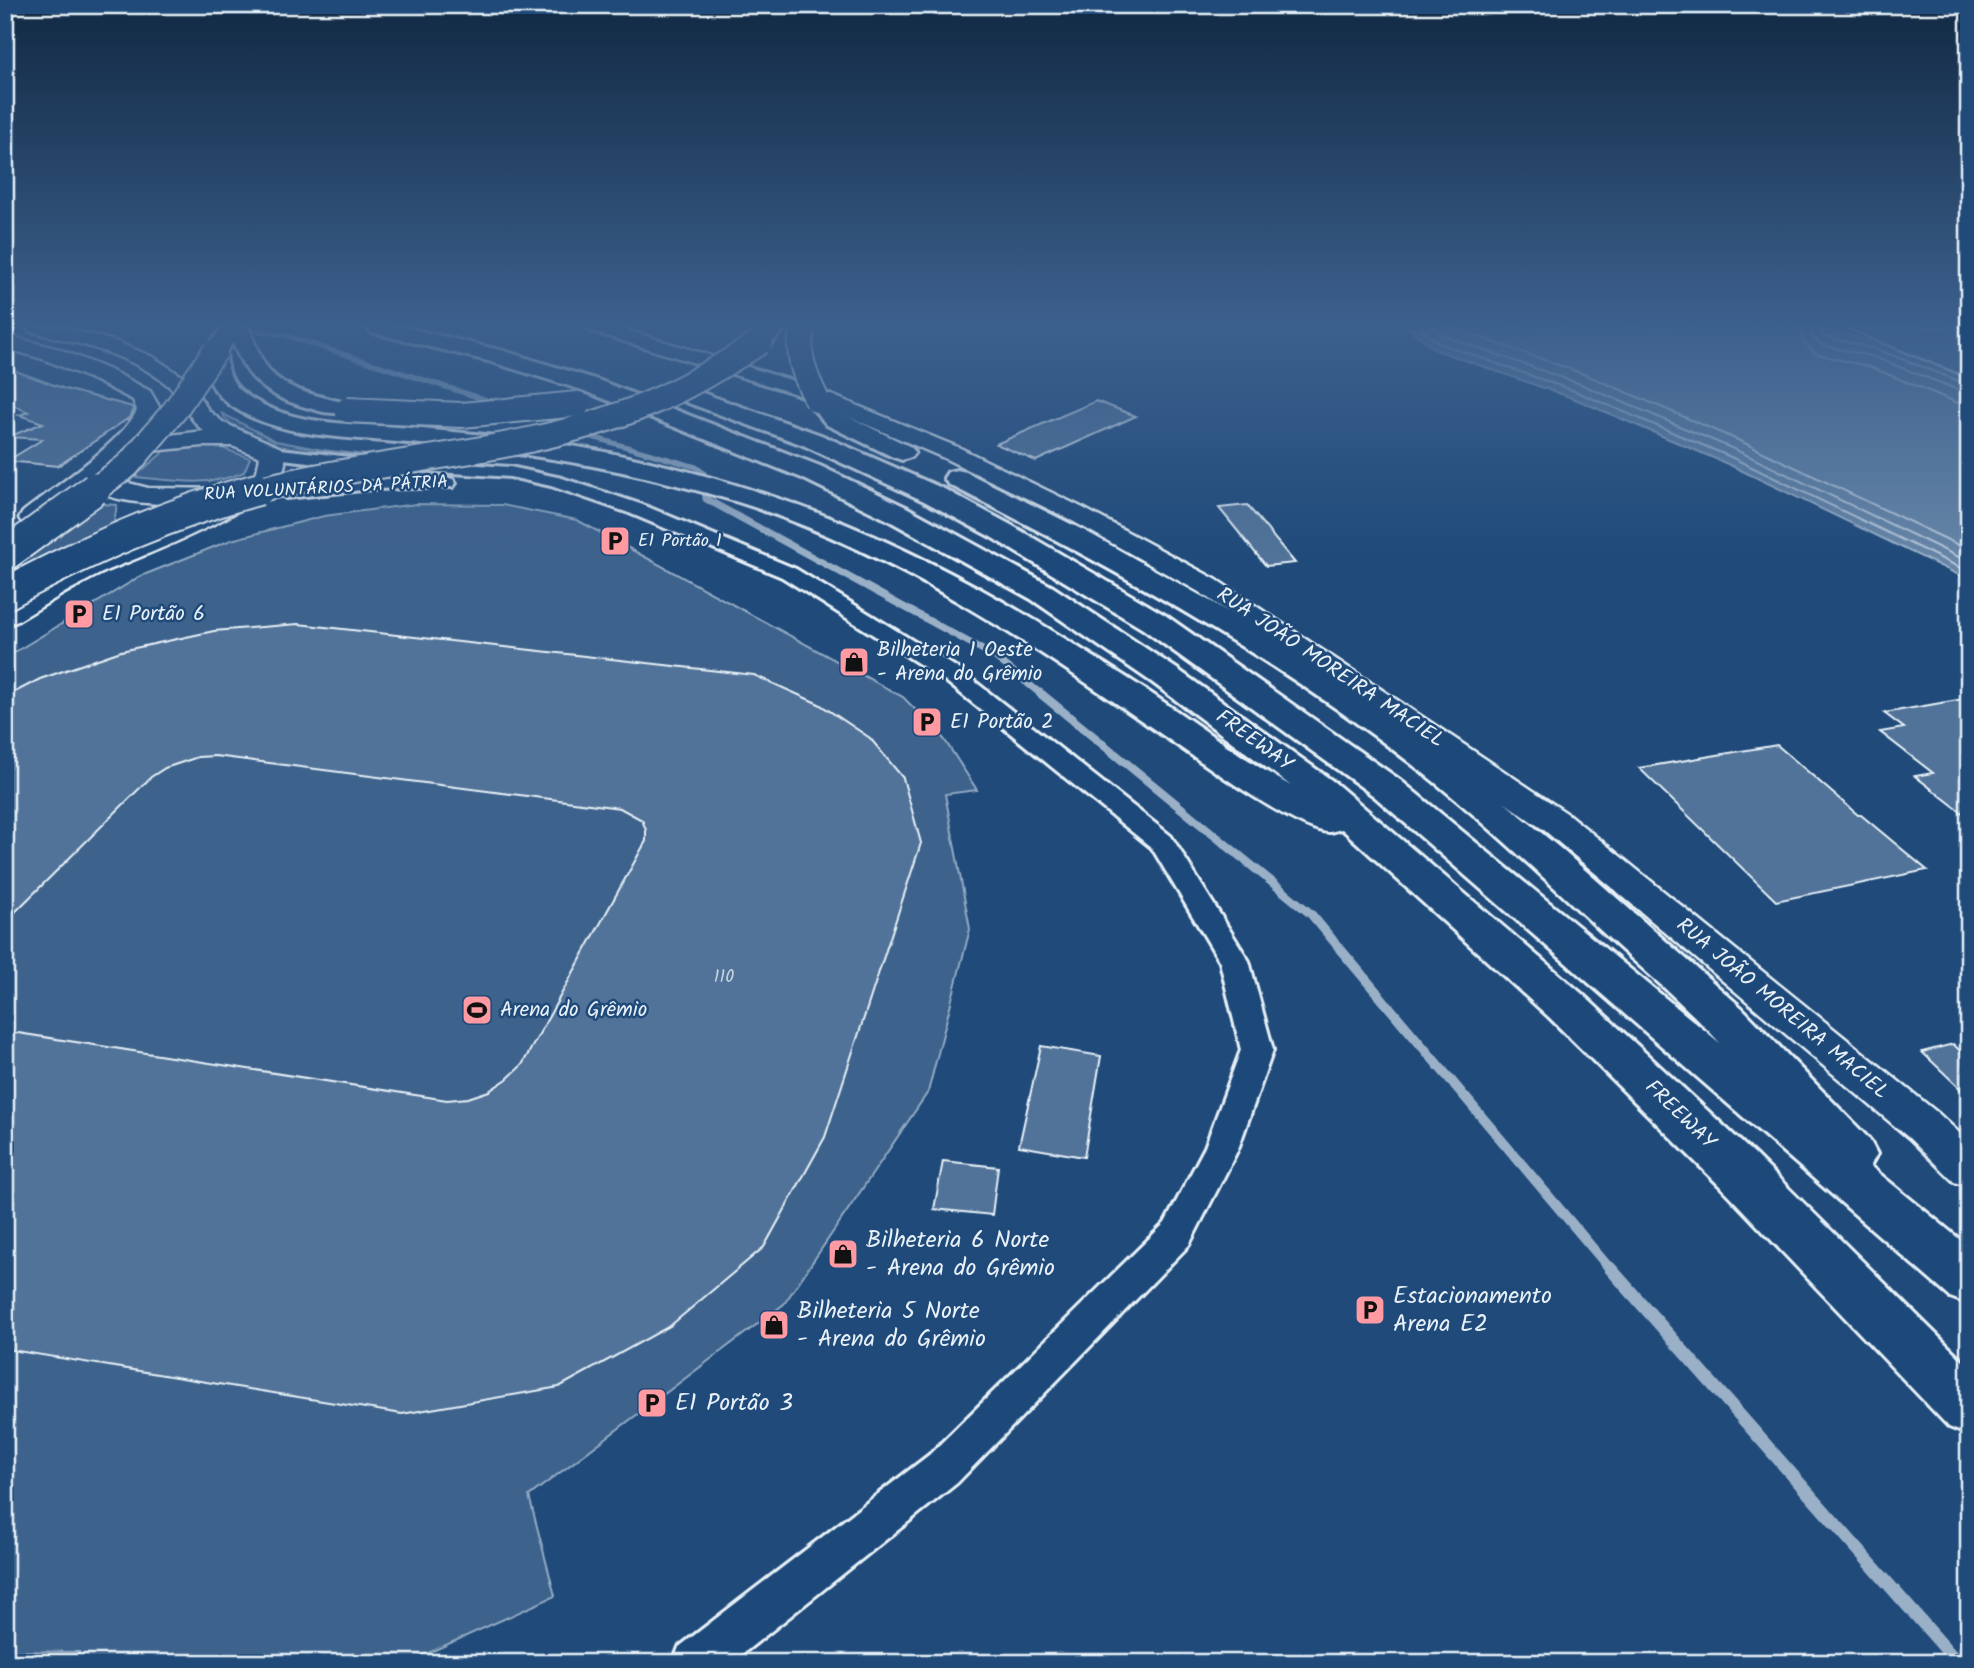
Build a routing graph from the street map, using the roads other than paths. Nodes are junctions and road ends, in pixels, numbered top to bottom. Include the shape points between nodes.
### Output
1 (146, 405) edge
2 (178, 405) edge
3 (194, 405) edge
4 (246, 405) edge
5 (327, 405) edge
6 (580, 405) edge
7 (640, 405) edge
8 (642, 405) edge
9 (717, 405) edge
10 (821, 405) edge
11 (838, 405) edge
12 (235, 439) junction
13 (272, 453) junction
14 (105, 461) junction
15 (598, 495) junction
16 (148, 496) junction
17 (244, 497) junction
18 (5, 518) edge
19 (173, 533) junction
20 (5, 538) edge
21 (5, 555) edge
22 (5, 594) edge
23 (5, 616) edge
24 (1391, 852) junction
25 (1969, 1169) edge
26 (1969, 1279) edge
27 (1969, 1406) edge
28 (695, 1663) edge

1 - 14 main road via 149,410 142,425
2 - 21 highway, bridge via 128,465
3 - 12 main road, RUA VOLUNTÁRIOS DA PÁTRIA via 203,418
4 - 24 highway, bridge via 340,429 598,458 709,484 844,530 915,565 1129,694 1269,789
5 - 6 highway, bridge via 402,416 496,415
7 - 24 highway, FREEWAY via 811,472 897,513 1042,593 1321,790
8 - 22 highway, bridge via 526,439 320,476 204,505 125,534
9 - 26 highway, FREEWAY via 872,465 1001,531 1154,622 1387,788
10 - 26 highway, bridge via 835,420 1077,538 1201,609 1324,686 1435,764 1726,1020
11 - 25 street, RUA JOÃO MOREIRA MACIEL via 952,453 1075,513 1208,586 1556,822 1924,1126
12 - 13 main road, RUA VOLUNTÁRIOS DA PÁTRIA
12 - 14 main road via 153,443
13 - 15 street, RUA VOLUNTÁRIOS DA PÁTRIA via 335,462 510,472
13 - 17 main road via 269,474
14 - 16 main road, RUA VOLUNTÁRIOS DA PÁTRIA via 98,474 100,483
14 - 18 main road
14 - 20 main road
15 - 17 street, RUA VOLUNTÁRIOS DA PÁTRIA via 520,485 430,482
15 - 28 street, RUA VOLUNTÁRIOS DA PÁTRIA via 789,573 951,674 1162,842 1234,961 1257,1050 1221,1149 1177,1234 943,1469
16 - 17 main road, RUA VOLUNTÁRIOS DA PÁTRIA
16 - 19 main road
17 - 19 main road
19 - 23 main road via 91,567
24 - 27 highway, FREEWAY via 1565,1005 1737,1170

